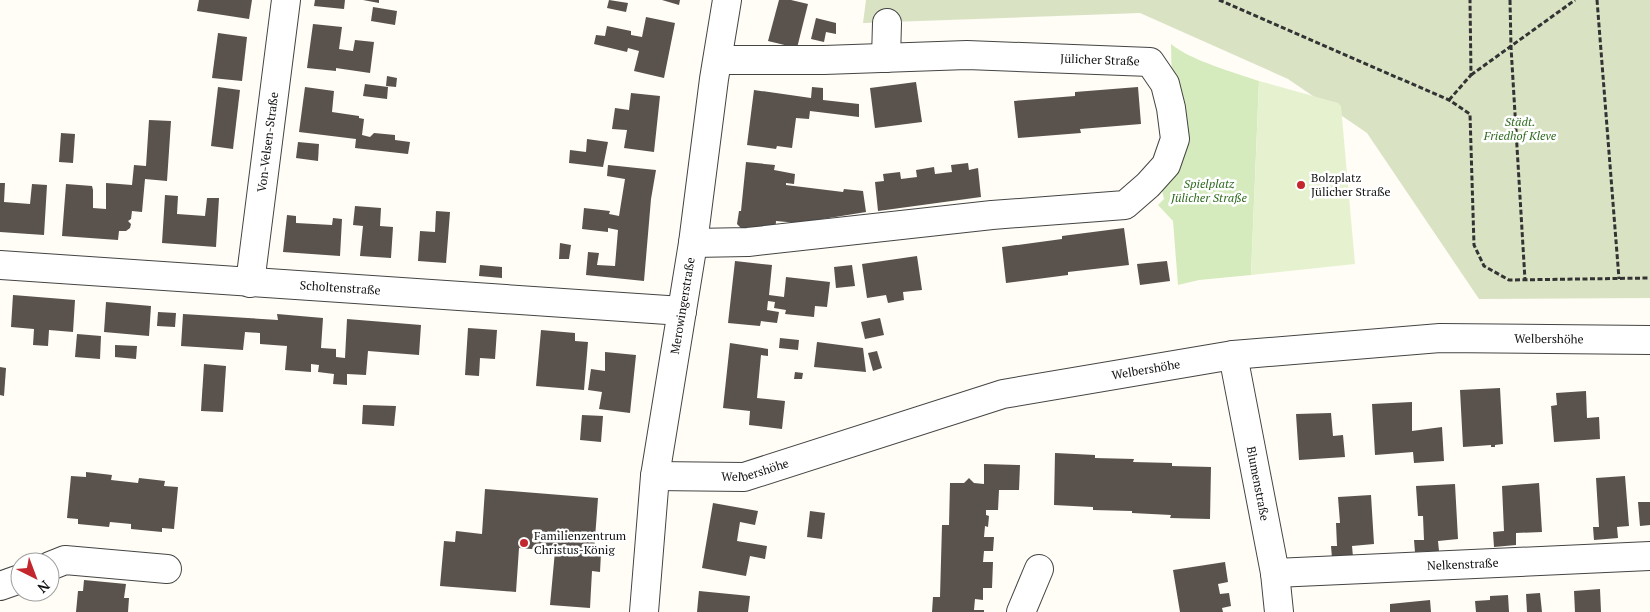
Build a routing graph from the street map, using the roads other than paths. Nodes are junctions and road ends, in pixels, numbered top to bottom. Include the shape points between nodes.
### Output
1 (286, 0) edge
2 (727, 0) edge
3 (887, 23) dead end
4 (886, 58) junction
5 (718, 60) junction
6 (692, 243) junction
7 (0, 265) edge
8 (250, 283) junction
9 (682, 311) junction
10 (1650, 340) edge
11 (1233, 355) junction
12 (655, 476) junction
13 (1650, 556) edge
14 (60, 562) edge
15 (167, 569) dead end
16 (1039, 569) dead end
17 (1275, 573) junction
18 (644, 612) edge
19 (1022, 612) edge
20 (1279, 612) edge

1 - 8 street, Von-Velsen-Straße
2 - 5 street, Merowingerstraße
3 - 4 street
4 - 5 street, Jülicher Straße
4 - 6 street, Jülicher Straße via 967,55 1150,62 1164,84 1176,139 1166,165 1125,205 992,215 748,242
5 - 6 street, Merowingerstraße
6 - 9 street, Merowingerstraße
7 - 8 street, Scholtenstraße
8 - 9 street, Scholtenstraße
9 - 12 street, Merowingerstraße
10 - 11 street, Welbershöhe via 1440,338
11 - 12 street, Welbershöhe via 1003,394 744,477
11 - 17 street, Blumenstraße
12 - 18 street, Merowingerstraße
13 - 17 street, Nelkenstraße
14 - 15 street
16 - 19 street
17 - 20 street, Blumenstraße

